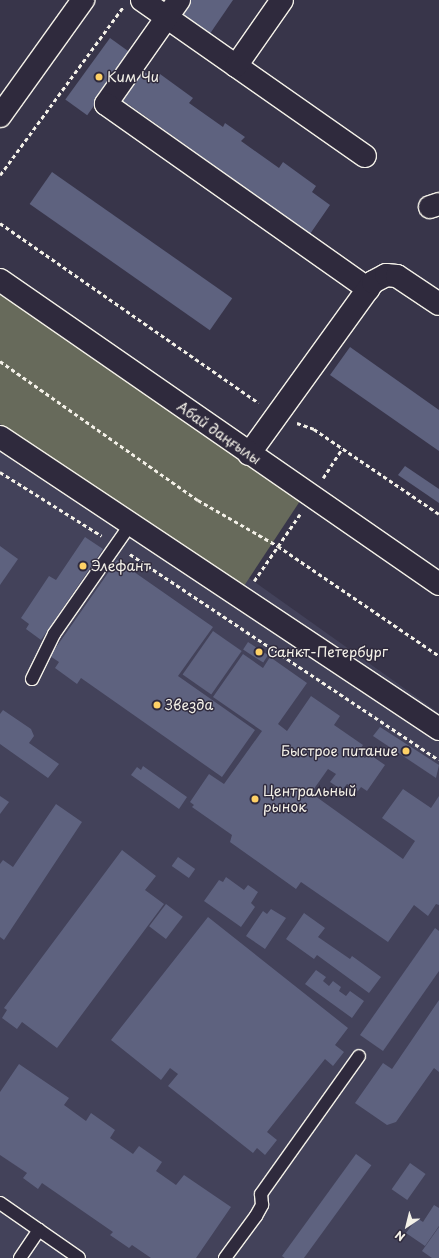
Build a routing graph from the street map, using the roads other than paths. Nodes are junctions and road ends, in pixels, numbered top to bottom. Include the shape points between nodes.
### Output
1 (83, 0) edge
2 (142, 0) edge
3 (282, 0) edge
4 (173, 9) edge
5 (236, 66) junction
6 (0, 116) edge
7 (365, 156) dead end
8 (0, 280) edge
9 (368, 289) junction
10 (439, 304) edge
11 (0, 437) edge
12 (249, 454) junction
13 (130, 525) junction
14 (439, 584) edge
15 (32, 679) dead end
16 (439, 729) edge
17 (359, 1056) dead end
18 (0, 1203) edge
19 (39, 1230) junction
20 (20, 1258) edge
21 (79, 1258) edge
22 (225, 1258) edge

1 - 6 street
2 - 4 street
3 - 5 street
4 - 5 street
4 - 9 street via 106,104
5 - 7 street
8 - 12 street, Абай даңғылы
9 - 10 street via 386,276 397,276
9 - 12 street
11 - 13 street
12 - 14 street, Абай даңғылы
13 - 15 lane via 54,634
13 - 16 street
17 - 22 lane via 261,1194 262,1205 256,1216
18 - 19 lane
19 - 20 lane
19 - 21 lane

